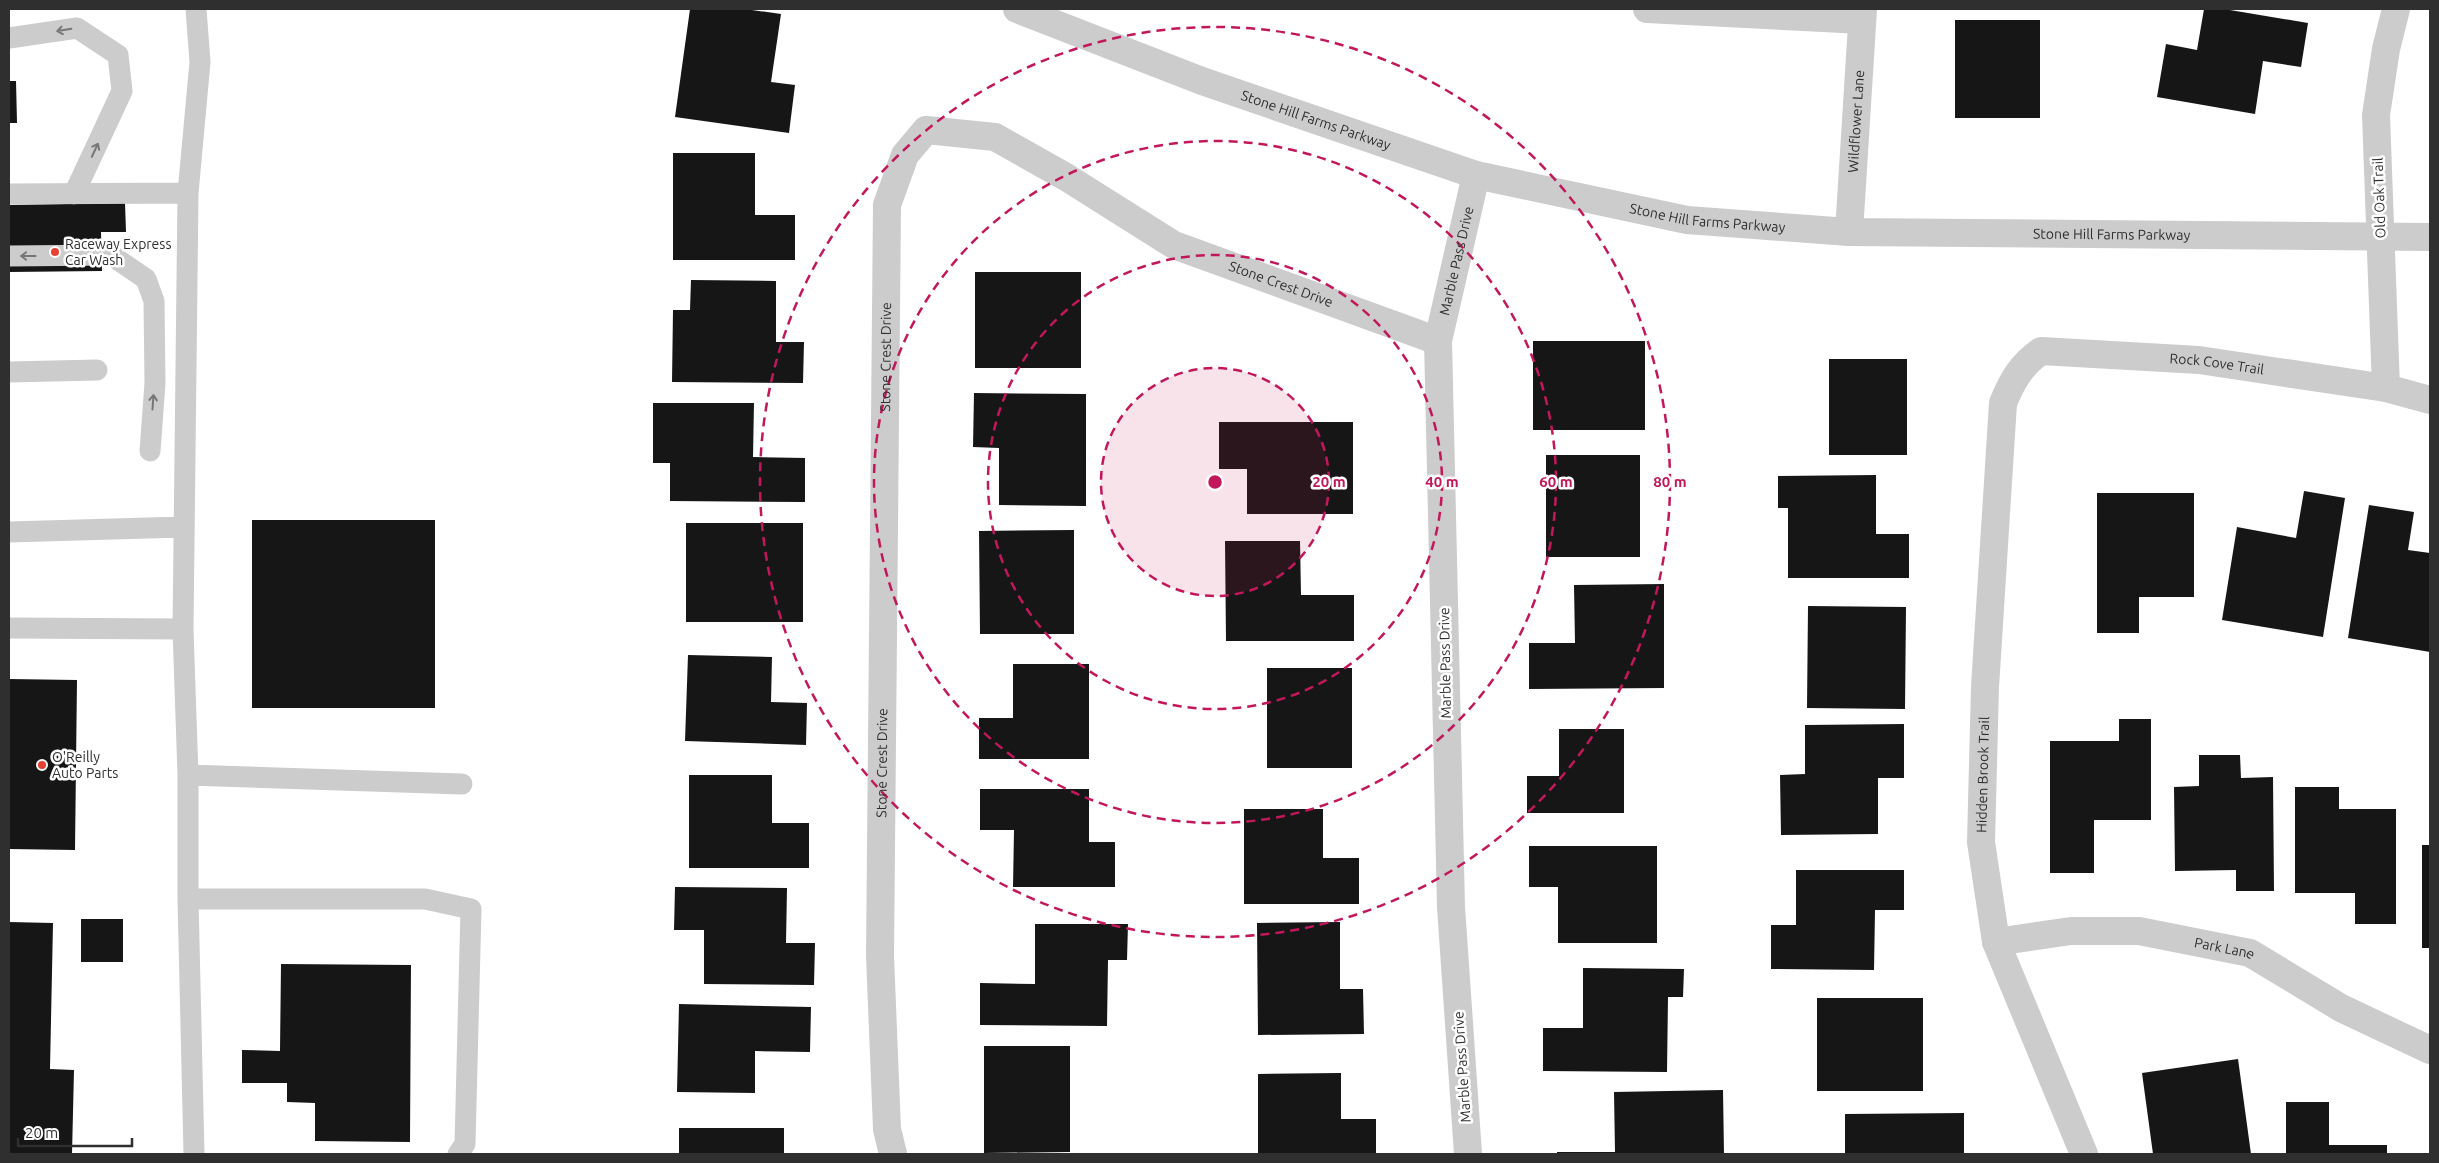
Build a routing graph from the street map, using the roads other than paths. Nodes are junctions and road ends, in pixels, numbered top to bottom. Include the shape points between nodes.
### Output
1 (196, 9) edge
2 (1017, 9) edge
3 (1647, 9) edge
4 (2396, 9) edge
5 (1862, 14) edge
6 (9, 38) edge
7 (1476, 175) junction
8 (188, 193) junction
9 (9, 194) edge
10 (74, 194) junction
11 (1849, 232) junction
12 (2381, 236) junction
13 (2430, 237) edge
14 (9, 256) edge
15 (1438, 341) junction
16 (98, 370) dead end
17 (9, 372) edge
18 (2013, 380) joint
19 (2386, 388) junction
20 (2430, 400) edge
21 (150, 450) dead end
22 (183, 528) junction
23 (9, 532) edge
24 (9, 628) edge
25 (182, 629) junction
26 (188, 775) junction
27 (462, 784) dead end
28 (188, 899) junction
29 (1996, 942) junction
30 (2430, 1050) edge
31 (194, 1154) edge
32 (458, 1154) edge
33 (893, 1154) edge
34 (1468, 1154) edge
35 (2084, 1154) edge

1 - 8 lane via 200,62
2 - 7 street, Stone Hill Farms Parkway via 1202,81
3 - 5 street
4 - 12 street, Old Oak Trail via 2376,115
5 - 11 street, Wildflower Lane
10 -> 6 lane via 122,91 118,55 77,28
7 - 11 street, Stone Hill Farms Parkway via 1687,220
7 - 15 street, Marble Pass Drive
8 - 10 lane
8 - 22 lane
9 - 10 lane
11 - 12 street, Stone Hill Farms Parkway
12 - 13 street, Stone Hill Farms Parkway
12 - 19 street, Old Oak Trail
21 -> 14 lane via 155,383 154,302 146,279 111,255
15 - 33 street, Stone Crest Drive via 1174,245 995,137 926,130 905,155 887,205 880,956 887,1129
15 - 34 street, Marble Pass Drive via 1451,907
16 - 17 lane
18 - 19 street, Rock Cove Trail via 2026,362 2041,351 2199,360
18 - 29 street, Hidden Brook Trail via 2002,403 1985,687 1981,842
19 - 20 street, Rock Cove Trail
22 - 23 lane
22 - 25 lane
24 - 25 lane
25 - 26 lane
26 - 27 lane
26 - 28 lane
28 - 31 lane
28 - 32 lane via 424,899 470,909 465,1144
29 - 30 street, Park Lane via 2071,931 2139,931 2250,952 2341,1008
29 - 35 street, Hidden Brook Trail

